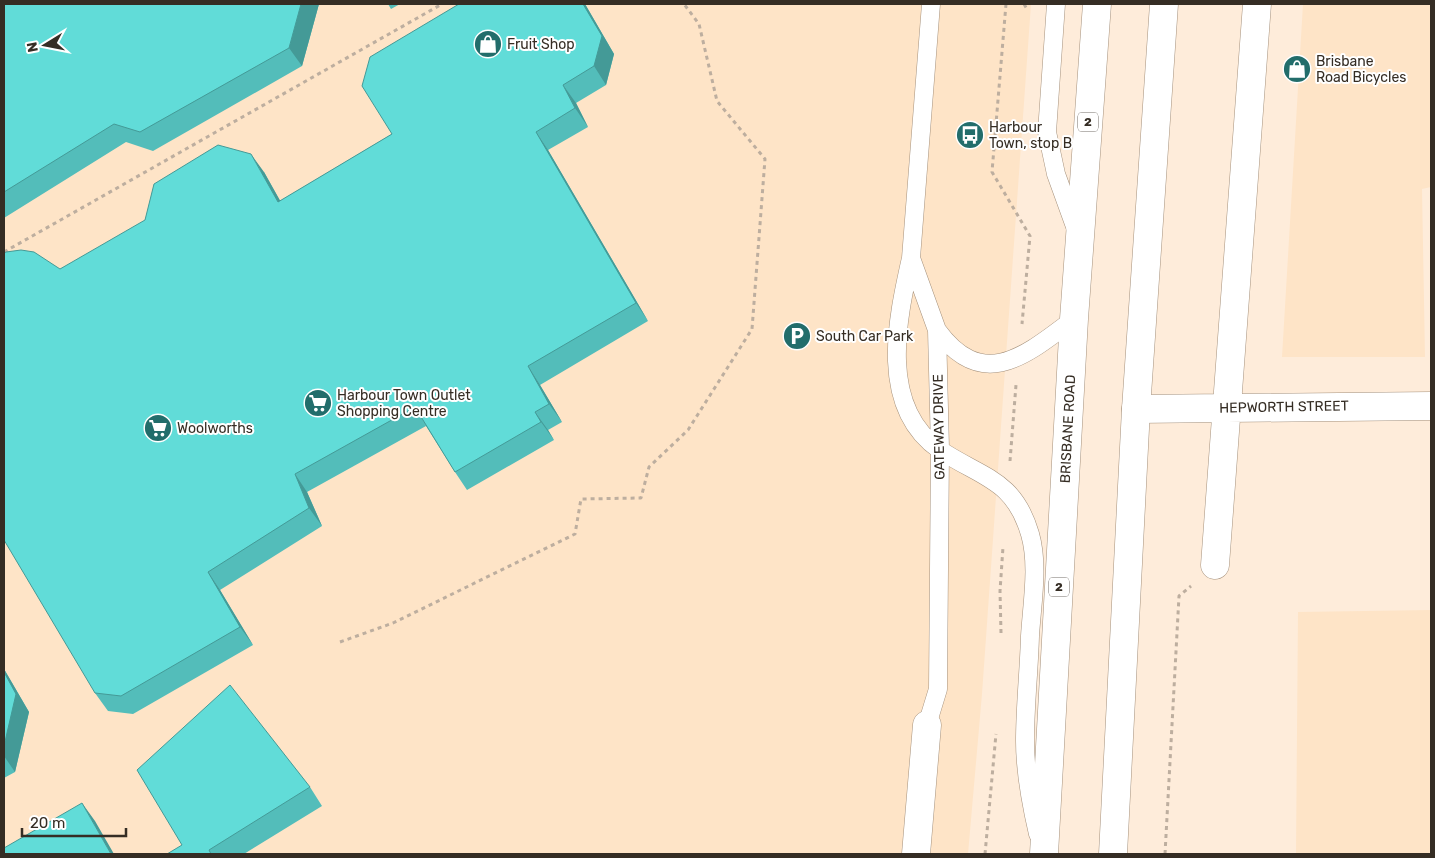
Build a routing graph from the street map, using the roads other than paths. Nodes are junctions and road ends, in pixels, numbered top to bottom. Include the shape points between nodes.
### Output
1 (931, 4) edge
2 (1056, 4) edge
3 (1097, 4) edge
4 (1164, 4) edge
5 (1257, 4) edge
6 (1080, 240) junction
7 (911, 258) junction
8 (1074, 319) junction
9 (937, 330) junction
10 (1431, 406) edge
11 (1226, 407) junction
12 (1136, 409) junction
13 (940, 449) junction
14 (1215, 565) road end
15 (927, 725) joint
16 (916, 854) edge
17 (1043, 854) edge
18 (1113, 854) edge

1 - 7 lane, GATEWAY DRIVE
2 - 6 lane via 1047,132 1056,174
3 - 6 main road, BRISBANE ROAD / 2
4 - 12 main road
5 - 11 main road
6 - 8 main road, BRISBANE ROAD / 2
7 - 9 lane, GATEWAY DRIVE
7 - 13 lane via 903,293 898,378 908,414
8 - 9 lane via 1018,358 999,363 976,362 962,357
8 - 17 main road, BRISBANE ROAD / 2
9 - 13 lane, GATEWAY DRIVE
10 - 11 main road, HEPWORTH STREET
11 - 12 main road, HEPWORTH STREET
11 - 14 main road
12 - 18 main road
13 - 15 lane, GATEWAY DRIVE via 938,689
13 - 17 lane via 992,478 1008,492 1022,511 1031,536 1033,556 1025,741 1027,774
15 - 16 main road, GATEWAY DRIVE

